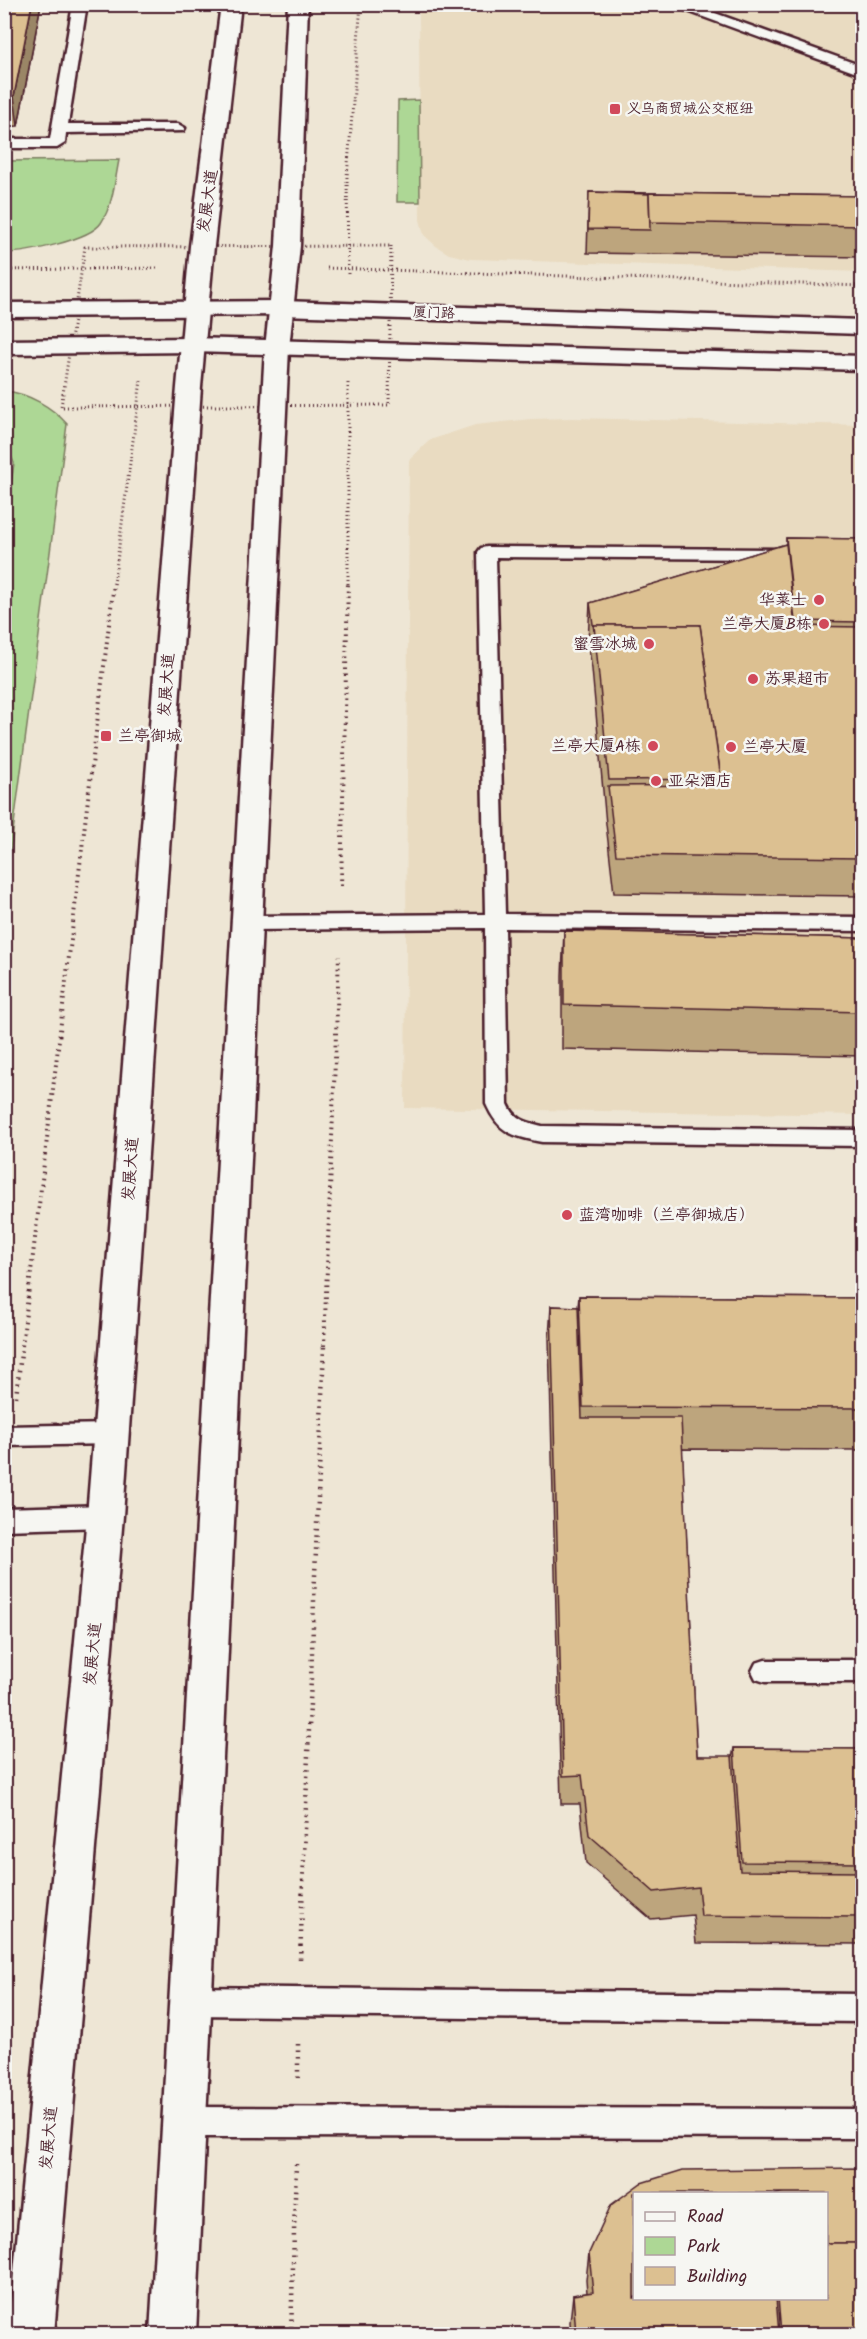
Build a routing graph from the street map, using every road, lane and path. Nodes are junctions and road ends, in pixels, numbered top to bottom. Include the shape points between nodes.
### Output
1 (80, 4) edge
2 (231, 4) edge
3 (298, 4) edge
4 (361, 4) edge
5 (675, 4) edge
6 (862, 71) edge
7 (178, 128) dead end
8 (60, 129) junction
9 (4, 144) edge
10 (163, 236) dead end
11 (200, 267) junction
12 (286, 267) junction
13 (158, 268) junction
14 (348, 268) junction
15 (4, 270) edge
16 (862, 286) edge
17 (152, 308) junction
18 (196, 308) junction
19 (282, 308) junction
20 (4, 310) edge
21 (348, 310) junction
22 (862, 327) edge
23 (146, 345) junction
24 (193, 345) junction
25 (4, 347) edge
26 (277, 348) junction
27 (349, 350) junction
28 (862, 363) edge
29 (804, 555) edge
30 (340, 921) junction
31 (495, 921) junction
32 (247, 923) junction
33 (862, 924) edge
34 (862, 1138) edge
35 (111, 1434) junction
36 (8, 1436) edge
37 (105, 1516) junction
38 (4, 1519) edge
39 (765, 1671) dead end
40 (862, 1671) edge
41 (190, 2001) junction
42 (298, 2004) junction
43 (862, 2008) edge
44 (184, 2122) junction
45 (298, 2124) junction
46 (862, 2124) edge
47 (31, 2334) edge
48 (172, 2334) edge
49 (291, 2334) edge

1 - 8 lane
2 - 11 main road, 发展大道
3 - 12 main road
4 - 14 path via 347,177
5 - 6 lane
7 - 8 lane
8 - 9 lane via 57,143
10 - 13 path
11 - 13 path
11 - 18 main road, 发展大道
12 - 14 path
12 - 19 main road
13 - 15 path
13 - 17 path
14 - 16 path
14 - 21 path
17 - 18 main road, 厦门路
17 - 20 main road, 厦门路
18 - 19 main road, 厦门路
18 - 24 main road, 发展大道
19 - 21 main road, 厦门路
19 - 26 main road
21 - 22 main road, 厦门路
23 - 24 main road
23 - 25 main road
23 - 36 path
24 - 26 main road
24 - 35 main road, 发展大道
26 - 27 main road
26 - 32 main road
27 - 28 main road
27 - 30 path
29 - 31 lane via 487,552
30 - 31 lane
30 - 32 lane
30 - 42 path
31 - 33 lane
31 - 34 lane via 497,1104 502,1117 516,1129 542,1134
32 - 41 main road
35 - 36 lane
35 - 37 main road, 发展大道
37 - 38 lane
37 - 47 main road, 发展大道
39 - 40 lane
41 - 42 lane
41 - 44 main road
42 - 43 lane
42 - 45 path
44 - 45 lane
44 - 48 main road
45 - 46 lane
45 - 49 path

